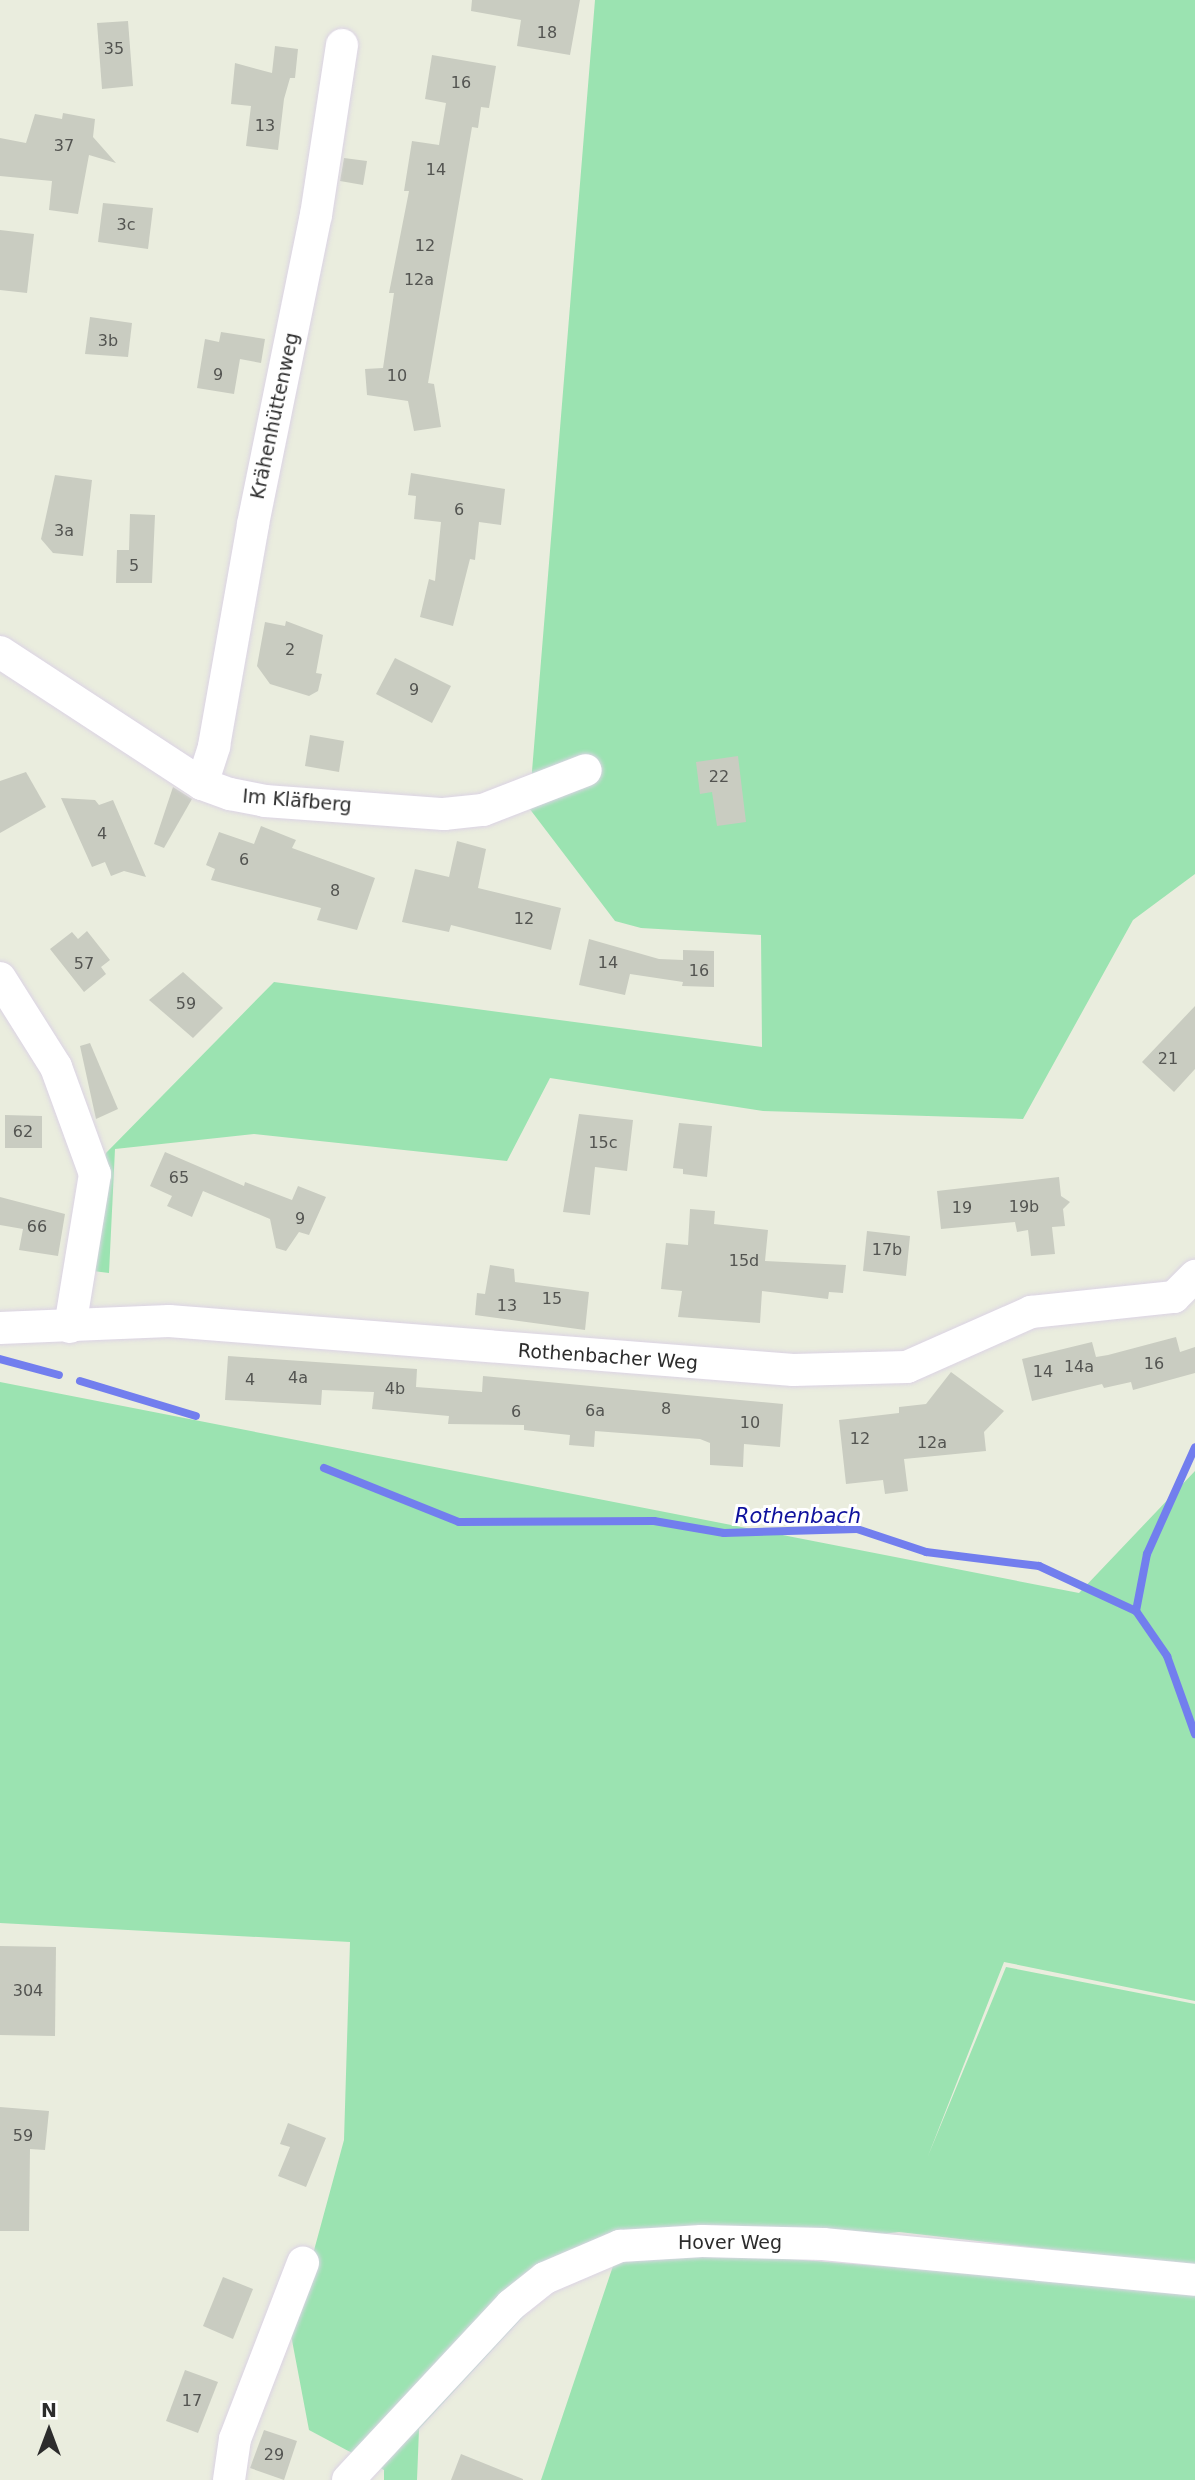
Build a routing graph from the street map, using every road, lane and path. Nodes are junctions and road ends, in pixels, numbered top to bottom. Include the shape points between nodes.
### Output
1 (342, 45) dead end
2 (0, 652) edge
3 (586, 770) dead end
4 (202, 785) junction
5 (0, 978) edge
6 (1195, 1276) edge
7 (69, 1326) junction
8 (0, 1328) edge
9 (303, 2263) dead end
10 (1195, 2280) edge
11 (352, 2478) edge
12 (229, 2480) edge

1 - 4 street, Krähenhüttenweg via 316,215 253,524 214,746
2 - 4 street, Im Kläfberg
3 - 4 street, Im Kläfberg via 484,810 444,814 265,801
5 - 7 street via 56,1067 95,1174
6 - 7 street, Rothenbacher Weg via 1174,1297 1031,1312 907,1367 793,1370 169,1321
7 - 8 street, Rothenbacher Weg
9 - 12 street via 235,2439
10 - 11 street, Hover Weg via 823,2244 702,2241 620,2246 545,2278 511,2305

